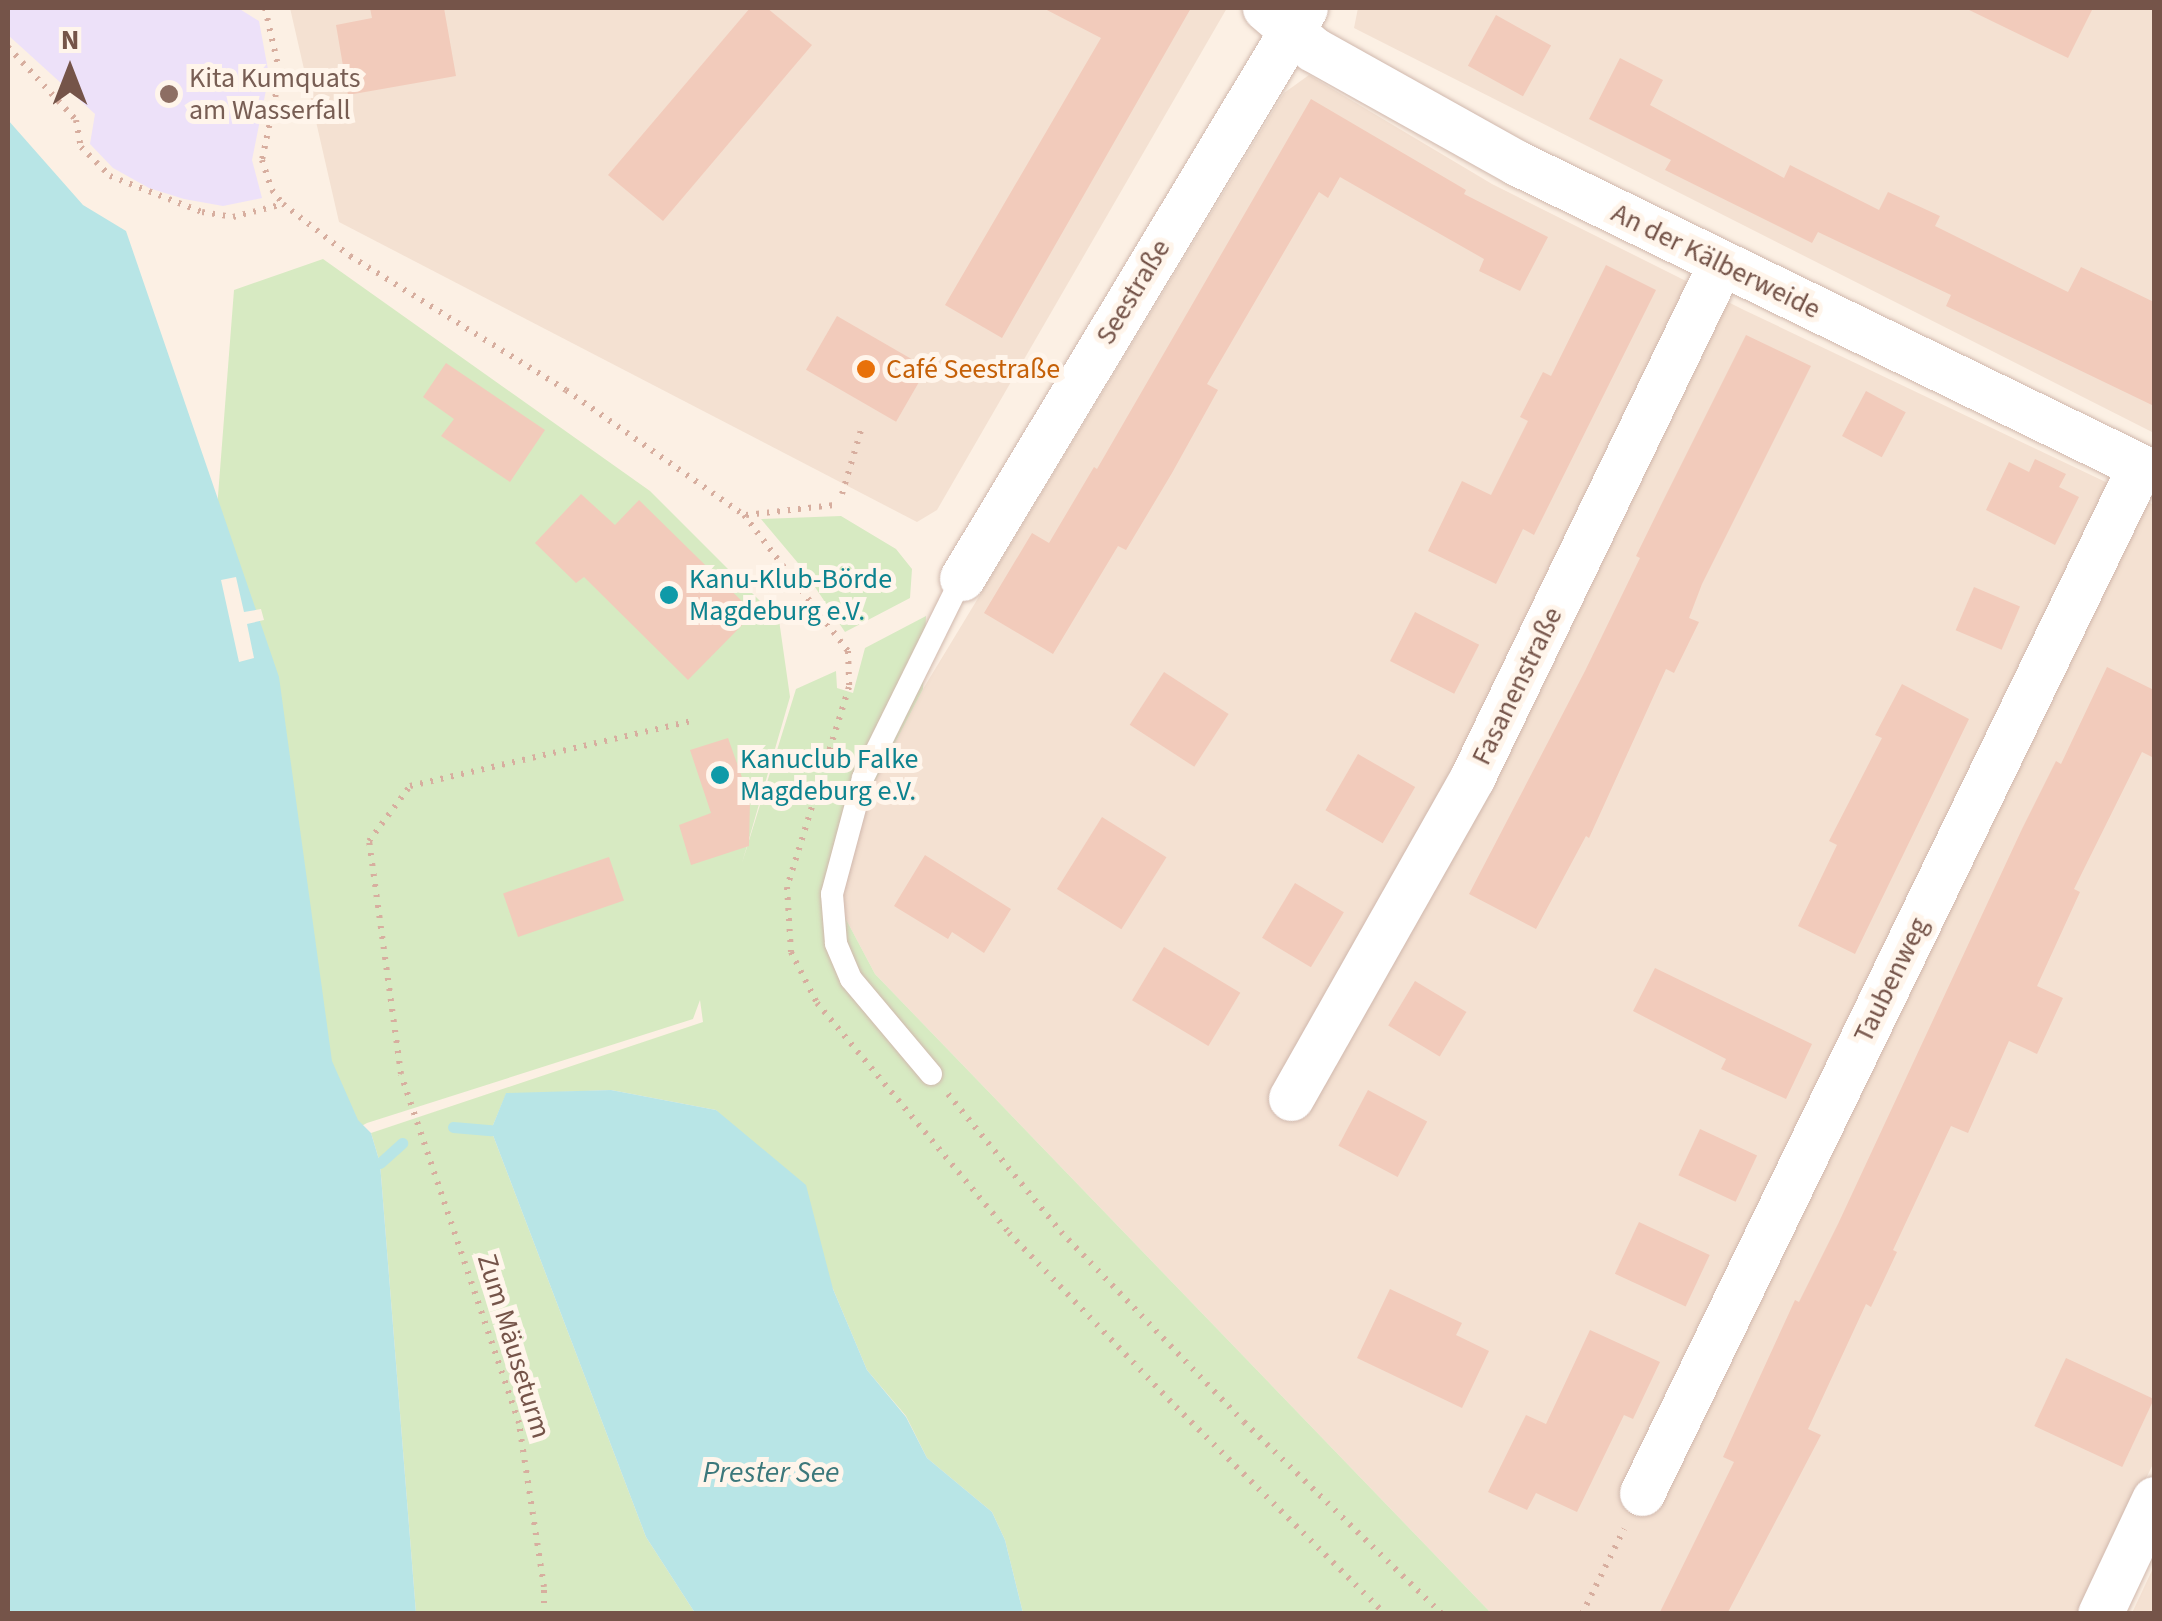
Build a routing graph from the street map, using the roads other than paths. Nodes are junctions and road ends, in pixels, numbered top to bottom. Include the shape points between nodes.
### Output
1 (1286, 14) edge
2 (1721, 264) junction
3 (2147, 470) edge
4 (962, 578) joint
5 (931, 1074) road end
6 (1291, 1098) dead end
7 (1642, 1493) road end
8 (2154, 1499) edge
9 (2100, 1614) edge

1 - 2 street, An der Kälberweide via 1313,49 1518,163
1 - 4 street, Seestraße
2 - 3 street, An der Kälberweide
2 - 6 street, Fasanenstraße via 1472,778
3 - 7 street, Taubenweg
4 - 5 lane via 864,778 832,894 836,944 851,979
8 - 9 street

